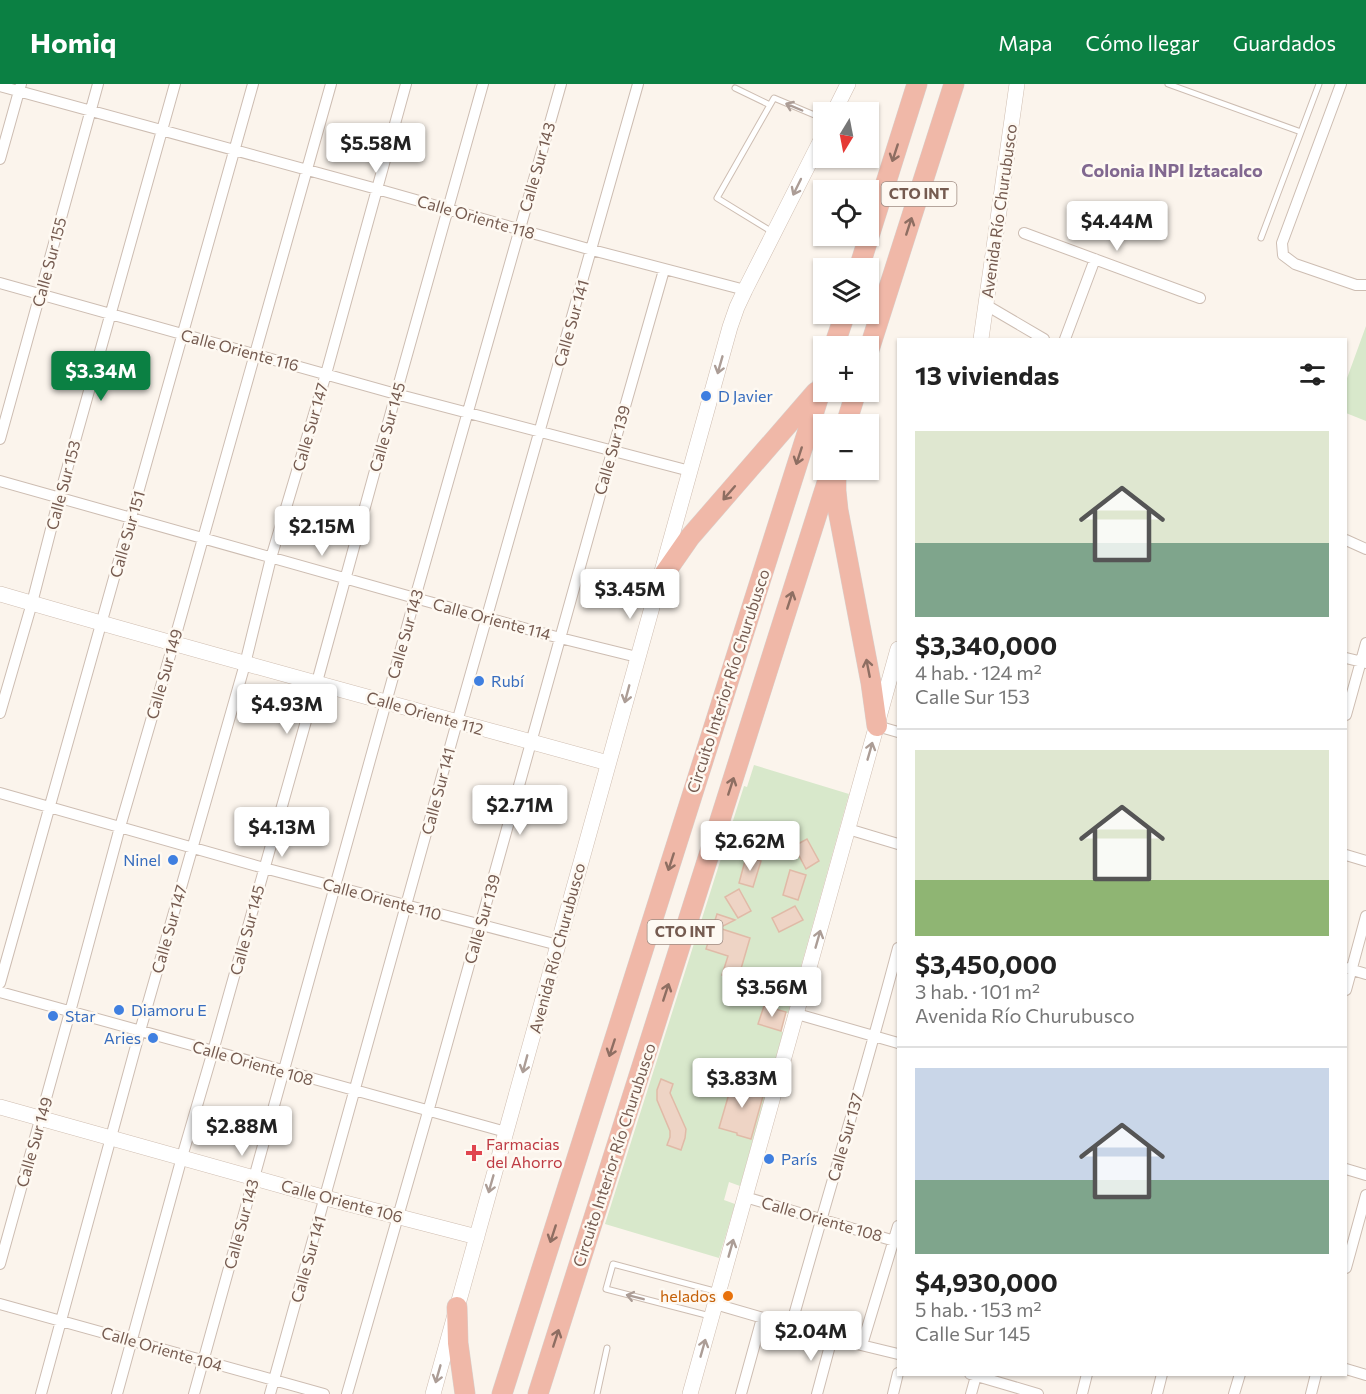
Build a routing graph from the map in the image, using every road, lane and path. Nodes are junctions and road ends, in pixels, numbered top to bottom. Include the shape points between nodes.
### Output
1 (98, 84) edge
2 (175, 84) edge
3 (253, 84) edge
4 (331, 84) edge
5 (406, 84) edge
6 (483, 84) edge
7 (561, 84) edge
8 (638, 84) edge
9 (848, 84) edge
10 (954, 84) edge
11 (1017, 84) edge
12 (1168, 84) edge
13 (1319, 84) edge
14 (1341, 84) edge
15 (0, 86) edge
16 (20, 88) edge
17 (735, 88) dead end
18 (915, 91) edge
19 (839, 102) edge
20 (770, 105) junction
21 (91, 111) junction
22 (813, 114) edge
23 (162, 130) junction
24 (1301, 132) junction
25 (235, 150) junction
26 (813, 156) edge
27 (0, 159) edge
28 (307, 170) junction
29 (377, 189) junction
30 (448, 210) junction
31 (519, 230) junction
32 (774, 233) junction
33 (1024, 233) dead end
34 (1261, 238) dead end
35 (592, 250) junction
36 (862, 258) edge
37 (1095, 259) junction
38 (664, 270) junction
39 (0, 283) edge
40 (1366, 285) edge
41 (745, 290) junction
42 (40, 295) junction
43 (1200, 298) dead end
44 (986, 305) junction
45 (111, 315) junction
46 (182, 334) junction
47 (873, 336) edge
48 (981, 338) edge
49 (1042, 338) edge
50 (1065, 338) edge
51 (254, 354) junction
52 (326, 374) junction
53 (396, 394) junction
54 (813, 395) edge
55 (817, 402) edge
56 (468, 412) junction
57 (540, 432) junction
58 (0, 439) edge
59 (612, 452) junction
60 (690, 471) junction
61 (828, 480) edge
62 (836, 480) edge
63 (0, 481) edge
64 (58, 498) junction
65 (132, 518) junction
66 (202, 538) junction
67 (1347, 540) edge
68 (1366, 549) edge
69 (272, 558) junction
70 (345, 578) junction
71 (658, 583) junction
72 (0, 594) edge
73 (415, 598) junction
74 (32, 603) junction
75 (487, 617) junction
76 (102, 623) junction
77 (560, 638) junction
78 (1366, 643) edge
79 (173, 645) junction
80 (897, 653) edge
81 (637, 657) junction
82 (1347, 658) edge
83 (1363, 663) edge
84 (245, 664) junction
85 (317, 682) junction
86 (386, 702) junction
87 (1347, 712) edge
88 (0, 713) edge
89 (457, 722) junction
90 (877, 726) junction
91 (897, 732) edge
92 (531, 742) junction
93 (608, 763) junction
94 (0, 793) edge
95 (50, 807) junction
96 (120, 827) junction
97 (848, 829) junction
98 (897, 844) edge
99 (193, 848) junction
100 (1347, 855) edge
101 (1366, 861) edge
102 (264, 868) junction
103 (336, 887) junction
104 (406, 906) junction
105 (1366, 916) edge
106 (480, 925) junction
107 (558, 945) junction
108 (897, 952) edge
109 (1348, 969) edge
110 (1366, 974) edge
111 (0, 983) edge
112 (0, 992) edge
113 (70, 1012) junction
114 (796, 1014) junction
115 (140, 1032) junction
116 (875, 1036) junction
117 (897, 1043) edge
118 (213, 1051) junction
119 (285, 1072) junction
120 (355, 1091) junction
121 (0, 1107) edge
122 (428, 1112) junction
123 (40, 1118) junction
124 (506, 1132) junction
125 (112, 1138) junction
126 (182, 1157) junction
127 (1347, 1169) edge
128 (1366, 1174) edge
129 (254, 1178) junction
130 (1366, 1195) edge
131 (326, 1197) junction
132 (745, 1197) junction
133 (397, 1216) junction
134 (821, 1218) junction
135 (477, 1237) junction
136 (896, 1242) edge
137 (0, 1264) edge
138 (1347, 1264) edge
139 (0, 1304) edge
140 (715, 1304) junction
141 (457, 1307) junction
142 (762, 1318) junction
143 (62, 1321) junction
144 (791, 1326) junction
145 (832, 1338) junction
146 (131, 1340) junction
147 (862, 1345) junction
148 (607, 1348) dead end
149 (897, 1354) edge
150 (204, 1360) junction
151 (1347, 1369) edge
152 (1366, 1375) edge
153 (897, 1376) edge
154 (973, 1376) edge
155 (976, 1376) edge
156 (1010, 1376) edge
157 (1086, 1376) edge
158 (1162, 1376) edge
159 (1238, 1376) edge
160 (1316, 1376) edge
161 (274, 1380) junction
162 (1008, 1386) junction
163 (41, 1394) edge
164 (117, 1394) edge
165 (194, 1394) edge
166 (270, 1394) edge
167 (324, 1394) edge
168 (347, 1394) edge
169 (433, 1394) edge
170 (465, 1394) edge
171 (502, 1394) edge
172 (538, 1394) edge
173 (597, 1394) edge
174 (690, 1394) edge
175 (741, 1394) edge
176 (817, 1394) edge
177 (893, 1394) edge
178 (971, 1394) edge
179 (1038, 1394) edge
180 (1082, 1394) edge
181 (1157, 1394) edge
182 (1234, 1394) edge
183 (1311, 1394) edge

1 - 21 street, Calle Sur 155
2 - 23 street, Calle Sur 153
3 - 25 street, Calle Sur 151
4 - 28 street, Calle Sur 149
5 - 29 street, Calle Sur 147
6 - 30 street, Calle Sur 145
7 - 31 street, Calle Sur 143
8 - 35 street, Calle Sur 141
9 - 19 main road
47 -> 10 highway, CTO INT
11 - 44 main road, Avenida Río Churubusco
12 - 24 lane
13 - 24 lane
14 - 40 street via 1282,243 1283,255 1294,264
15 - 16 street, Calle Oriente 118
16 - 21 street, Calle Oriente 118
16 - 27 street
17 - 20 lane
18 -> 36 highway, CTO INT
22 -> 20 lane via 774,98
20 - 32 lane via 717,198
21 - 23 street, Calle Oriente 118
21 - 42 street, Calle Sur 155
23 - 25 street, Calle Oriente 118
23 - 45 street, Calle Sur 153
24 - 34 lane
25 - 28 street, Calle Oriente 118
25 - 46 street, Calle Sur 151
26 -> 32 main road, Avenida Río Churubusco
28 - 29 street, Calle Oriente 118
28 - 51 street, Calle Sur 149
29 - 30 street, Calle Oriente 118
29 - 52 street, Calle Sur 147
30 - 31 street, Calle Oriente 118
30 - 53 street, Calle Sur 145
31 - 35 street, Calle Oriente 118
31 - 56 street, Calle Sur 143
32 - 41 main road, Avenida Río Churubusco
33 - 37 street
35 - 38 street, Calle Oriente 118
35 - 57 street, Calle Sur 141
37 - 43 street
37 - 50 street
38 - 41 street, Calle Oriente 118
38 - 59 street, Calle Sur 139
39 - 42 street, Calle Oriente 116
41 -> 60 main road, Avenida Río Churubusco via 730,327
42 - 45 street, Calle Oriente 116
42 - 58 street, Calle Sur 155
44 - 48 main road, Avenida Río Churubusco
44 - 49 street
45 - 46 street, Calle Oriente 116
45 - 64 street, Calle Sur 153
46 - 51 street, Calle Oriente 116
46 - 65 street, Calle Sur 151
51 - 52 street, Calle Oriente 116
51 - 66 street, Calle Sur 149
52 - 53 street, Calle Oriente 116
52 - 69 street, Calle Sur 147
53 - 56 street, Calle Oriente 116
53 - 70 street, Calle Sur 145
54 -> 71 highway via 690,537
55 -> 171 highway, Circuito Interior Río Churubusco / CTO INT
56 - 57 street, Calle Oriente 116
56 - 73 street, Calle Sur 143
57 - 59 street, Calle Oriente 116
57 - 75 street, Calle Sur 141
59 - 60 street, Calle Oriente 116
59 - 77 street, Calle Sur 139
60 - 71 main road, Avenida Río Churubusco
172 -> 61 highway, Circuito Interior Río Churubusco / CTO INT
90 -> 62 highway
63 - 64 street, Calle Oriente 114
64 - 65 street, Calle Oriente 114
64 - 74 street, Calle Sur 153
65 - 66 street, Calle Oriente 114
65 - 76 street, Calle Sur 151
66 - 69 street, Calle Oriente 114
66 - 79 street, Calle Sur 149
67 - 68 street
69 - 70 street, Calle Oriente 114
69 - 84 street, Calle Sur 147
70 - 73 street, Calle Oriente 114
70 - 85 street, Calle Sur 145
71 - 81 main road, Avenida Río Churubusco
72 - 74 main road, Calle Oriente 112
73 - 75 street, Calle Oriente 114
73 - 86 street, Calle Sur 143
74 - 76 main road, Calle Oriente 112
74 - 88 street, Calle Sur 153
75 - 77 street, Calle Oriente 114
75 - 89 street, Calle Sur 141
76 - 79 main road, Calle Oriente 112
76 - 95 street, Calle Sur 151
77 - 81 street, Calle Oriente 114
77 - 92 street, Calle Sur 139
78 - 83 street
79 - 84 main road, Calle Oriente 112
79 - 96 street, Calle Sur 149
80 - 90 main road
81 -> 93 main road, Avenida Río Churubusco
82 - 83 street
83 - 87 street
84 - 85 main road, Calle Oriente 112
84 - 99 street, Calle Sur 147
85 - 86 main road, Calle Oriente 112
85 - 102 street, Calle Sur 145
86 - 89 main road, Calle Oriente 112
86 - 103 street, Calle Sur 143
89 - 92 main road, Calle Oriente 112
89 - 104 street, Calle Sur 141
90 - 91 street
97 -> 90 main road
92 - 93 main road, Calle Oriente 112
92 - 106 street, Calle Sur 139
93 - 107 main road, Avenida Río Churubusco
94 - 95 street, Calle Oriente 110
95 - 96 street, Calle Oriente 110
95 - 111 street, Calle Sur 151
96 - 99 street, Calle Oriente 110
96 - 113 street, Calle Sur 149
97 - 98 street
114 -> 97 main road
99 - 102 street, Calle Oriente 110
99 - 115 street, Calle Sur 147
100 - 101 street
102 - 103 street, Calle Oriente 110
102 - 118 street, Calle Sur 145
103 - 104 street, Calle Oriente 110
103 - 119 street, Calle Sur 143
104 - 106 street, Calle Oriente 110
104 - 120 street, Calle Sur 141
105 - 109 street
106 - 107 street, Calle Oriente 110
106 - 122 street, Calle Sur 139
107 -> 124 main road, Avenida Río Churubusco
108 - 116 street, Calle Sur 137
109 - 110 street
112 - 113 street, Calle Oriente 108
113 - 115 street, Calle Oriente 108
113 - 123 street, Calle Sur 149
114 - 116 street
114 - 132 main road
115 - 118 street, Calle Oriente 108
115 - 125 street, Calle Sur 147
116 - 117 street
116 - 134 street, Calle Sur 137
118 - 119 street, Calle Oriente 108
118 - 126 street, Calle Sur 145
119 - 120 street, Calle Oriente 108
119 - 129 street, Calle Sur 143
120 - 122 street, Calle Oriente 108
120 - 131 street, Calle Sur 141
121 - 123 main road, Calle Oriente 106
122 - 124 street, Calle Oriente 108
122 - 133 street, Calle Sur 139
123 - 125 main road, Calle Oriente 106
123 - 137 street, Calle Sur 149
124 -> 135 main road, Avenida Río Churubusco
125 - 126 main road, Calle Oriente 106
125 - 143 street, Calle Sur 147
126 - 129 main road, Calle Oriente 106
126 - 146 street, Calle Sur 145
127 - 128 street
129 - 131 main road, Calle Oriente 106
129 - 150 street, Calle Sur 143
130 - 138 street
131 - 133 main road, Calle Oriente 106
131 - 161 street, Calle Sur 141
132 - 134 street, Calle Oriente 108
140 -> 132 main road
133 - 135 main road, Calle Oriente 106
133 - 168 street, Calle Sur 139
134 - 136 street, Calle Oriente 108
134 - 144 street, Calle Sur 137
135 - 141 main road, Avenida Río Churubusco
136 - 147 street
139 - 143 street, Calle Oriente 104
140 -> 140 lane via 606,1289 613,1264
140 - 142 street
174 -> 140 main road
141 -> 169 main road, Avenida Río Churubusco
141 - 170 highway
142 - 144 street
142 - 175 street
143 - 146 street, Calle Oriente 104
143 - 163 street, Calle Sur 147
144 - 145 street
145 - 147 street
145 - 176 street
146 - 150 street, Calle Oriente 104
146 - 164 street, Calle Sur 145
147 - 149 street
148 - 173 lane
150 - 161 street, Calle Oriente 104
150 - 165 street, Calle Sur 143
151 - 152 street
153 - 177 street
154 - 178 street
155 - 162 street
156 - 162 street
157 - 180 street
158 - 181 street
159 - 182 street
160 - 183 street
161 - 166 street, Calle Sur 141
161 - 167 street, Calle Oriente 104
162 - 179 street

